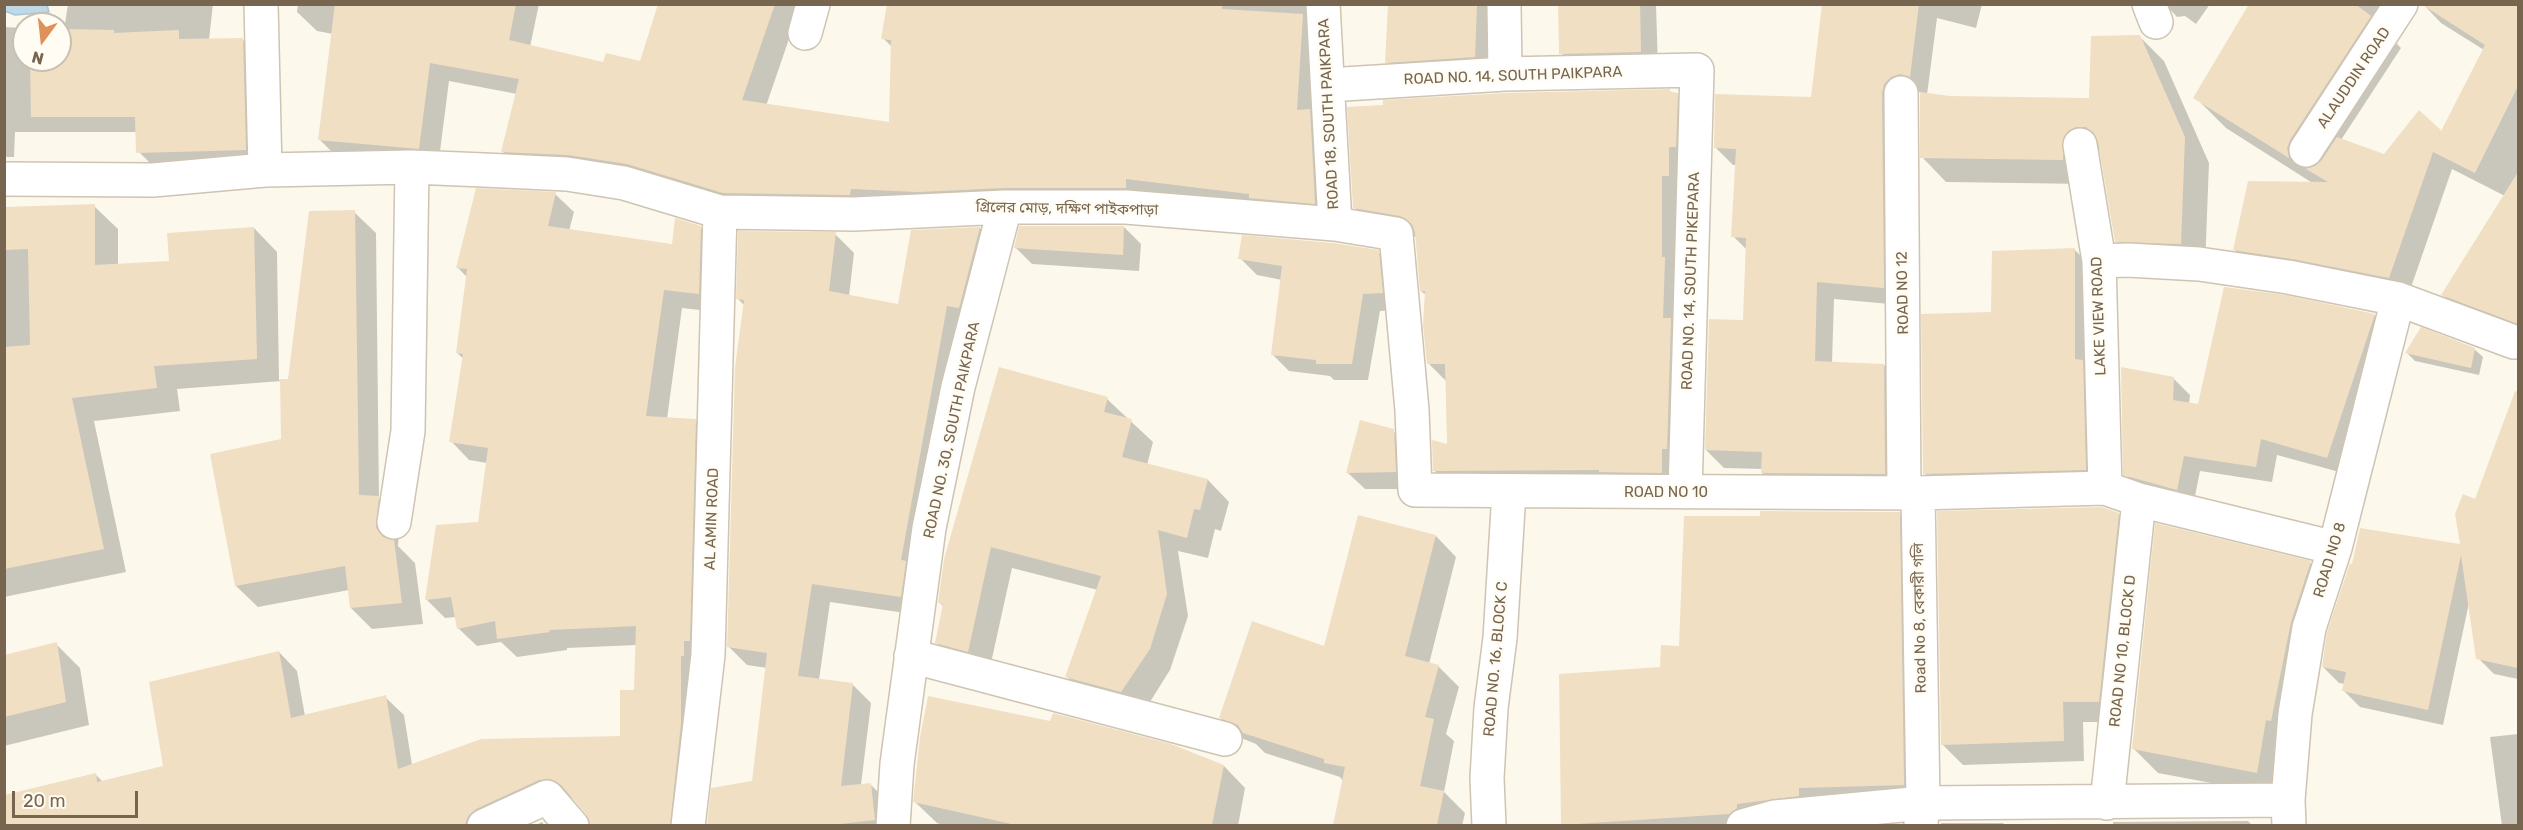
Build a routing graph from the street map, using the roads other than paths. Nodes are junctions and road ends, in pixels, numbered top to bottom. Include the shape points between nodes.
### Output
1 (261, 4) edge
2 (1323, 4) edge
3 (1504, 4) edge
4 (2401, 4) edge
5 (1697, 70) joint
6 (1505, 74) junction
7 (1328, 85) junction
8 (1901, 93) dead end
9 (2080, 145) dead end
10 (2306, 150) dead end
11 (412, 167) junction
12 (264, 170) junction
13 (4, 178) edge
14 (1005, 207) junction
15 (720, 212) junction
16 (1335, 224) junction
17 (2099, 261) junction
18 (2398, 299) junction
19 (2514, 342) dead end
20 (2105, 488) junction
21 (1415, 490) joint
22 (1509, 492) junction
23 (1685, 492) junction
24 (1911, 493) junction
25 (2139, 500) junction
26 (394, 522) dead end
27 (2335, 548) junction
28 (911, 656) junction
29 (1226, 739) dead end
30 (2107, 802) junction
31 (2289, 813) edge
32 (1922, 814) edge
33 (484, 825) edge
34 (572, 825) edge
35 (688, 825) edge
36 (893, 825) edge
37 (1489, 825) edge
38 (1743, 825) edge

1 - 12 street
2 - 7 street, ROAD 18, SOUTH PAIKPARA
3 - 6 street
4 - 10 street, ALAUDDIN ROAD
5 - 6 street, ROAD NO. 14, SOUTH PAIKPARA
5 - 23 street, ROAD NO. 14, SOUTH PIKEPARA
6 - 7 street, ROAD NO. 14, SOUTH PAIKPARA
7 - 16 street, ROAD 18, SOUTH PAIKPARA
8 - 24 street, ROAD NO 12
9 - 17 street, LAKE VIEW ROAD
11 - 12 street, গ্রিলের মোড়, দক্ষিণ পাইকপাড়া
11 - 15 street, গ্রিলের মোড়, দক্ষিণ পাইকপাড়া via 567,174 624,183
11 - 26 street via 408,431
12 - 13 street, গ্রিলের মোড়, দক্ষিণ পাইকপাড়া via 153,180
14 - 15 street, গ্রিলের মোড়, দক্ষিণ পাইকপাড়া via 854,214
14 - 16 street, গ্রিলের মোড়, দক্ষিণ পাইকপাড়া via 1126,207
14 - 28 street, ROAD NO. 30, SOUTH PAIKPARA via 958,387 929,528
15 - 35 street, AL AMIN ROAD via 708,655
16 - 21 street, গ্রিলের মোড়, দক্ষিণ পাইকপাড়া via 1396,234
17 - 18 street via 2199,264
17 - 20 street, LAKE VIEW ROAD
18 - 19 street
18 - 27 street, ROAD NO 8
20 - 24 street
20 - 25 street
21 - 22 street, ROAD NO 10
22 - 23 street, ROAD NO 10
22 - 37 street, ROAD NO. 16, BLOCK C via 1500,638 1491,708
23 - 24 street, ROAD NO 10
24 - 32 street, Road No 8, বেকারী গলি
25 - 27 street
25 - 30 street, ROAD NO 10, BLOCK D
27 - 31 street, ROAD NO 8 via 2309,628 2295,714
28 - 29 street
28 - 36 street, ROAD NO. 30, SOUTH PAIKPARA
30 - 31 street
30 - 32 street
32 - 38 street via 1775,817
33 - 34 street via 547,797

